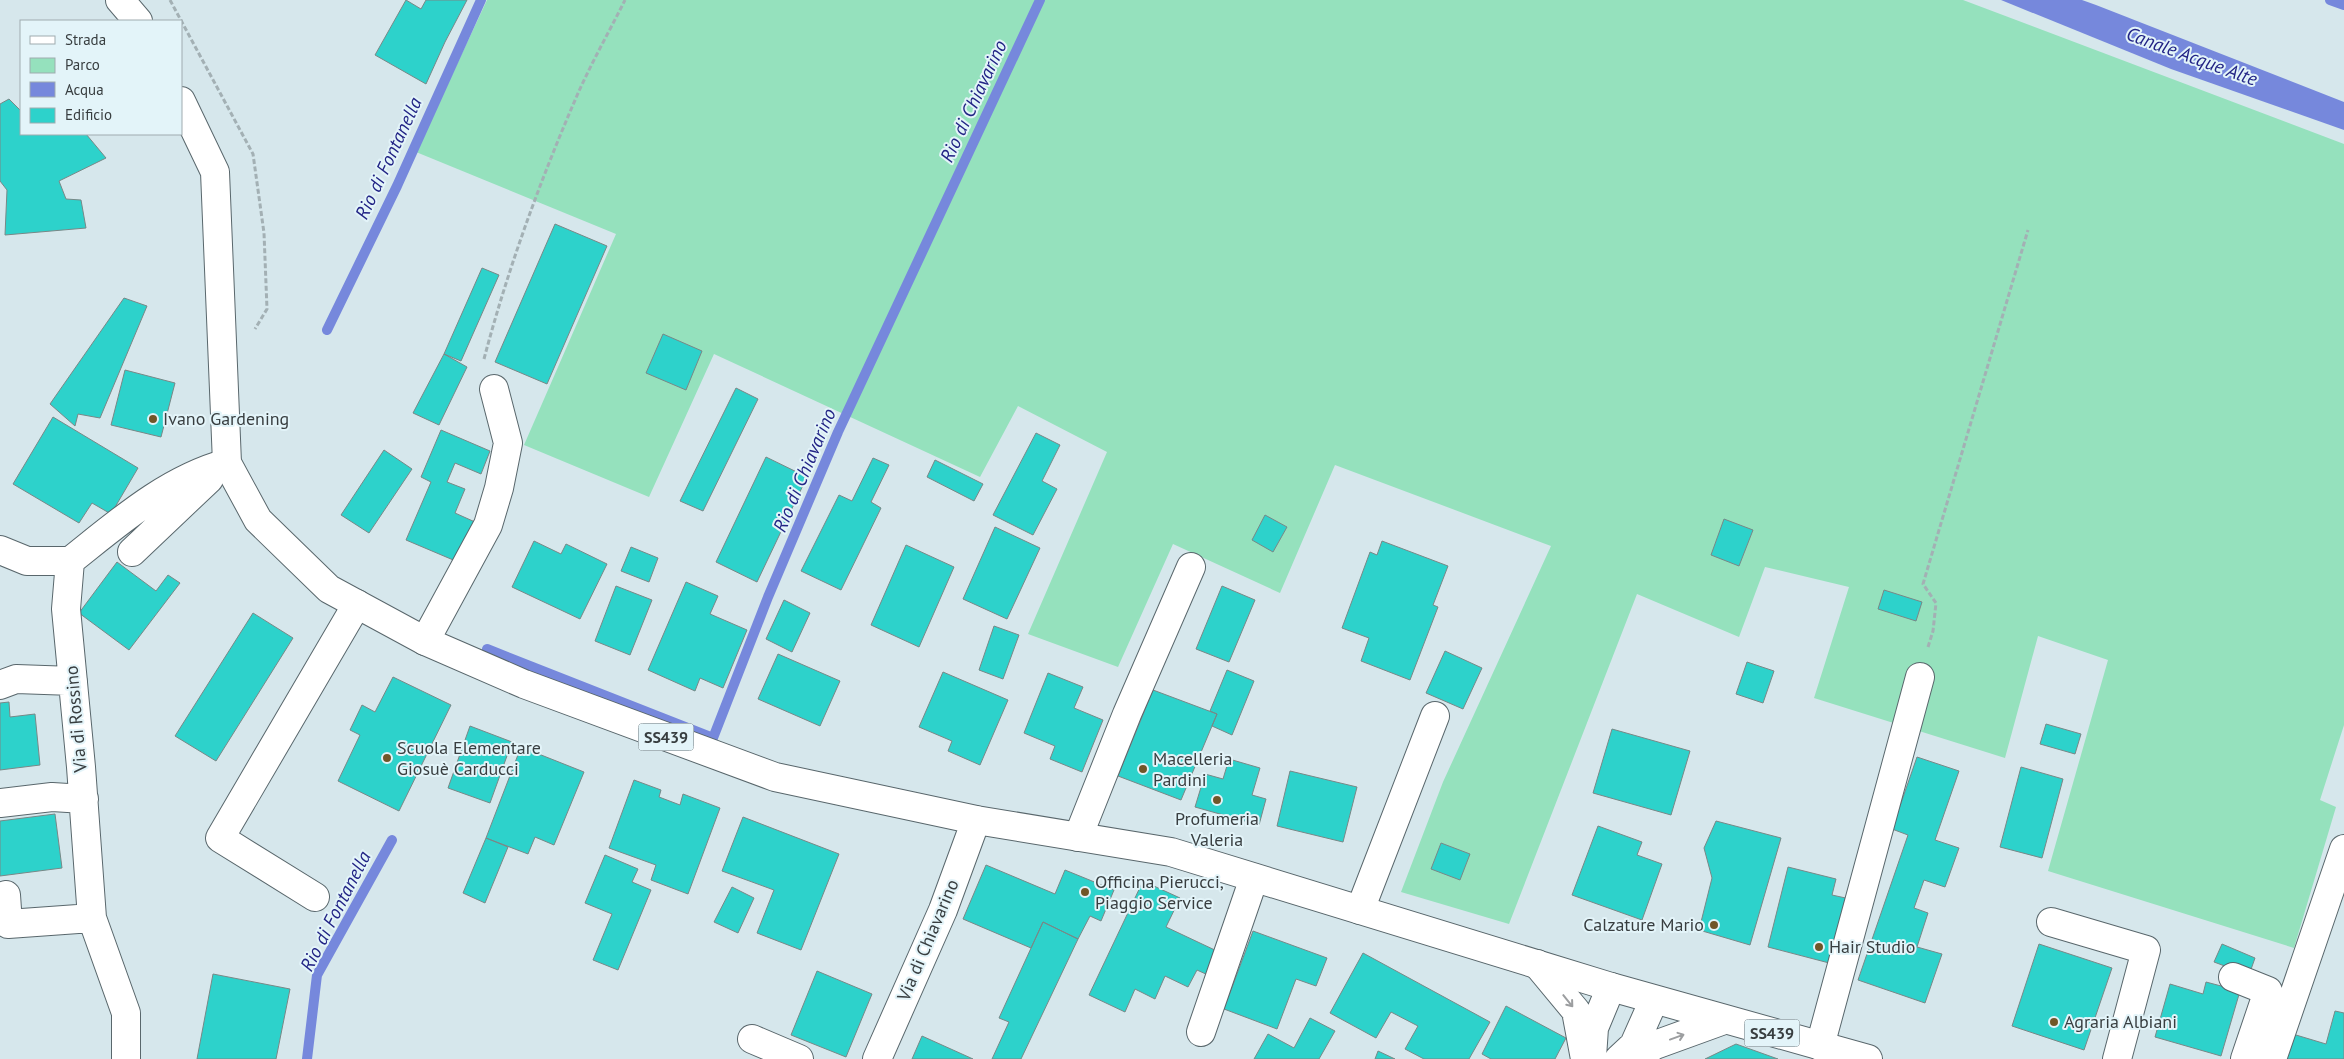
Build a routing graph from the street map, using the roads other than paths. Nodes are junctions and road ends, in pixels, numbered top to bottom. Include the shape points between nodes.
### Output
1 (120, 0) edge
2 (137, 20) edge
3 (182, 103) edge
4 (494, 389) road end
5 (227, 463) junction
6 (0, 550) edge
7 (132, 552) dead end
8 (70, 562) junction
9 (1191, 567) dead end
10 (357, 604) junction
11 (425, 641) junction
12 (1920, 678) road end
13 (73, 681) junction
14 (0, 686) edge
15 (1435, 716) dead end
16 (84, 799) junction
17 (0, 802) edge
18 (976, 820) junction
19 (1078, 837) junction
20 (2344, 849) edge
21 (1254, 878) junction
22 (6, 895) dead end
23 (315, 897) dead end
24 (1360, 910) junction
25 (92, 918) junction
26 (2051, 922) dead end
27 (1538, 964) junction
28 (2233, 977) dead end
29 (1612, 987) junction
30 (1654, 1000) junction
31 (1724, 1020) junction
32 (1201, 1032) dead end
33 (752, 1039) dead end
34 (1820, 1046) junction
35 (126, 1059) edge
36 (799, 1059) edge
37 (878, 1059) edge
38 (1585, 1059) edge
39 (1592, 1059) edge
40 (1619, 1059) edge
41 (1633, 1059) edge
42 (1868, 1059) edge
43 (2117, 1059) edge
44 (2245, 1059) edge
45 (2272, 1059) edge

1 - 2 main road
3 - 5 main road, SS439 via 215,172
4 - 11 main road via 508,442 488,525
5 - 7 main road
5 - 8 main road via 203,470 143,503
5 - 10 main road, SS439 via 258,520 328,589
6 - 8 main road via 28,562
8 - 13 main road, Via di Rossino via 66,609
9 - 19 main road
10 - 11 main road, SS439
10 - 23 main road via 220,838
11 - 18 main road, SS439 via 524,684 775,777
12 - 34 main road
13 - 14 main road via 16,679
13 - 16 main road, Via di Rossino
15 - 24 main road
16 - 17 main road via 52,797
16 - 25 main road, Via di Rossino
18 - 19 main road, SS439
18 - 37 main road, Via di Chiavarino via 943,910
19 - 21 main road, SS439 via 1171,852
20 - 45 main road
21 - 24 main road, SS439
21 - 32 main road
22 - 25 main road via 8,924
24 - 27 main road, SS439
25 - 35 main road, Via di Rossino via 126,1013
26 - 43 main road via 2146,950
27 - 29 main road, SS439
27 -> 38 main road via 1576,1011
28 - 44 main road via 2268,991
29 - 30 main road, SS439
29 - 39 main road via 1594,1028
30 - 31 main road, SS439
30 - 40 main road via 1634,1045
31 - 34 main road, SS439
41 -> 31 main road via 1655,1046
33 - 36 main road
34 - 42 main road, SS439

